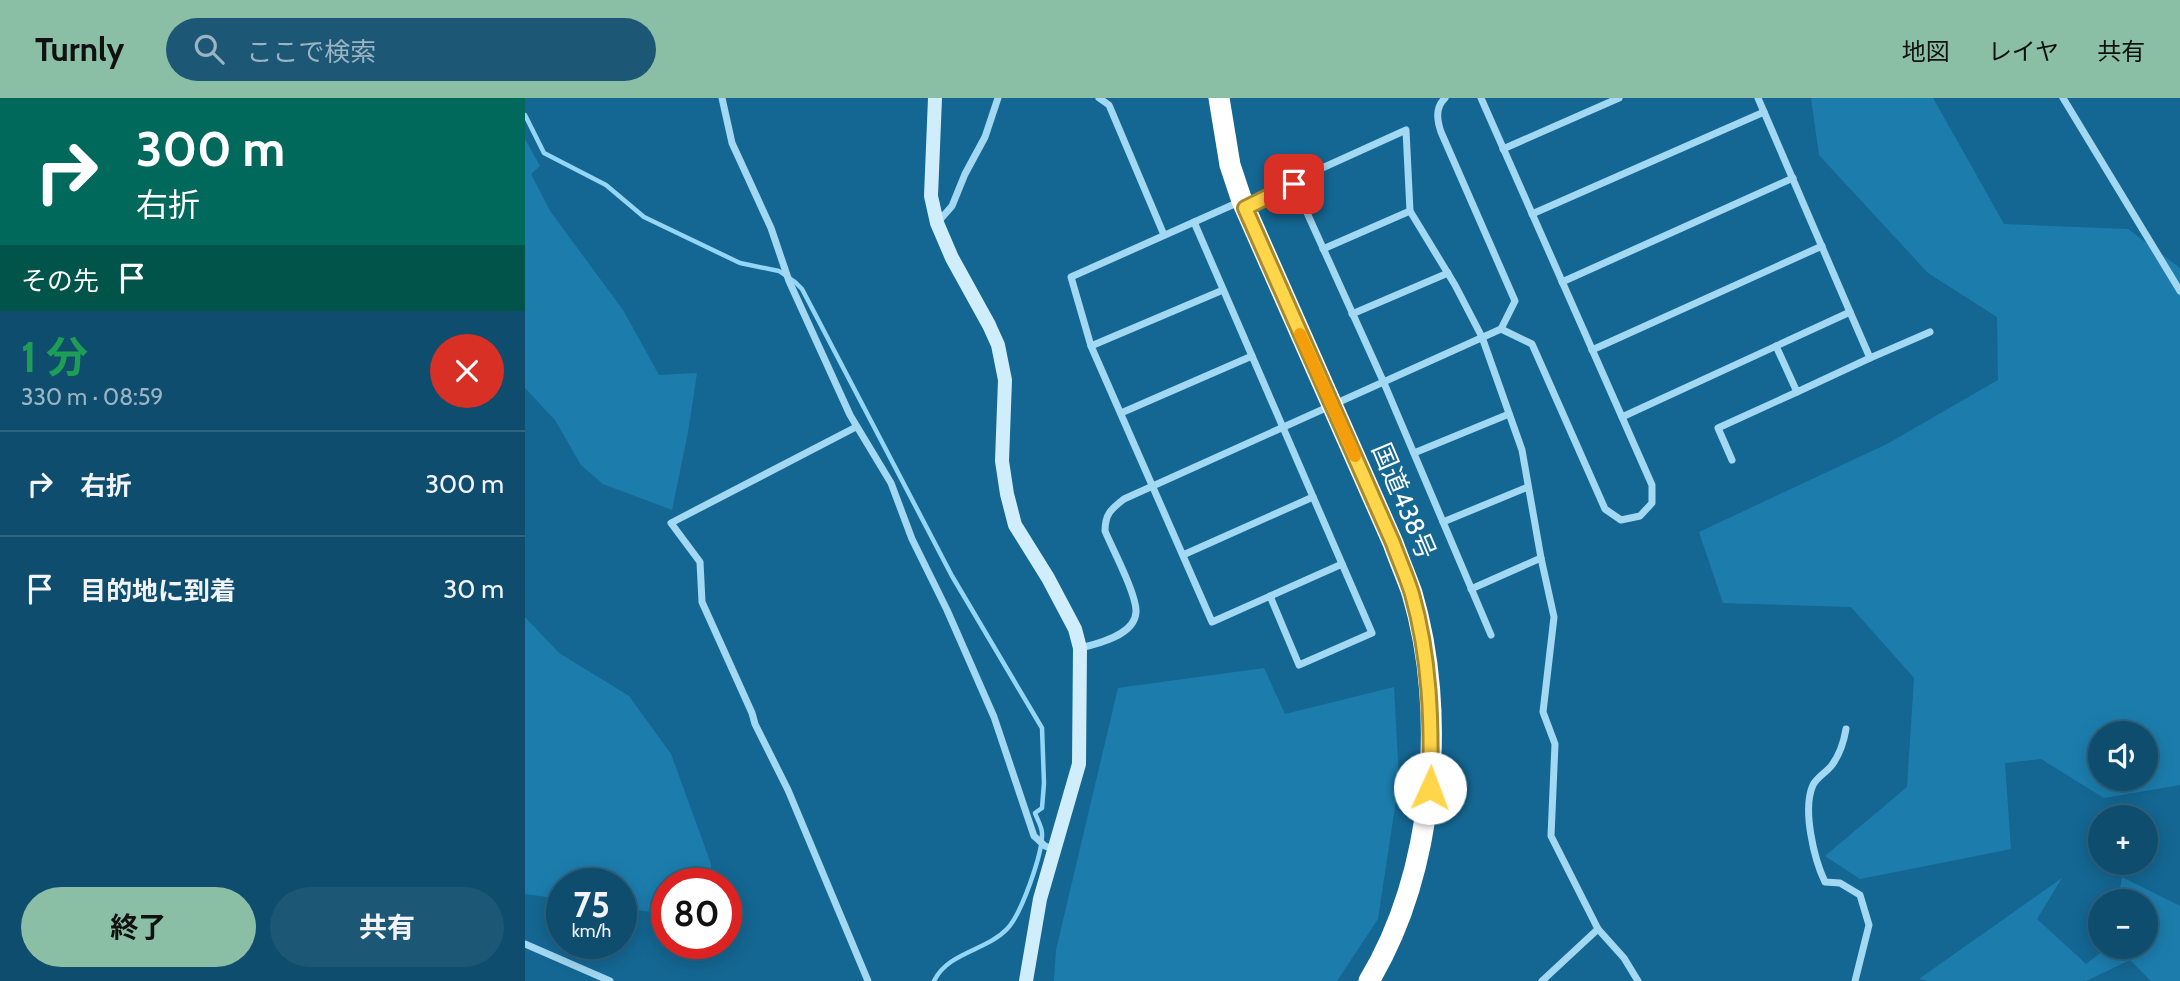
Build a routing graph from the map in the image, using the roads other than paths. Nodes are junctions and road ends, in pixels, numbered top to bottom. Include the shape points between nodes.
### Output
1 (722, 98) edge
2 (935, 98) edge
3 (998, 98) edge
4 (1099, 98) edge
5 (1219, 98) edge
6 (1445, 98) edge
7 (1481, 98) edge
8 (1619, 98) edge
9 (1758, 98) edge
10 (2063, 98) edge
11 (1764, 112) junction
12 (1503, 149) junction
13 (1793, 178) junction
14 (1294, 184) junction
15 (1244, 204) junction
16 (1410, 211) junction
17 (1532, 215) junction
18 (1194, 222) junction
19 (937, 223) junction
20 (1164, 235) junction
21 (1822, 246) junction
22 (1323, 249) junction
23 (1448, 273) junction
24 (1562, 282) junction
25 (1223, 290) junction
26 (2180, 291) edge
27 (1850, 312) junction
28 (1352, 314) junction
29 (1501, 329) junction
30 (1930, 331) dead end
31 (1482, 337) junction
32 (1091, 346) junction
33 (1776, 346) junction
34 (1592, 350) junction
35 (1252, 356) junction
36 (1870, 358) junction
37 (1384, 383) junction
38 (1797, 392) junction
39 (1332, 405) junction
40 (1121, 413) junction
41 (1509, 414) junction
42 (1622, 417) junction
43 (856, 426) junction
44 (1283, 428) junction
45 (1414, 453) junction
46 (1733, 460) dead end
47 (1153, 486) junction
48 (1528, 487) junction
49 (1313, 497) junction
50 (1443, 522) junction
51 (1183, 555) junction
52 (1541, 558) junction
53 (1342, 564) junction
54 (1471, 589) junction
55 (1270, 596) junction
56 (1491, 635) dead end
57 (1080, 648) junction
58 (1846, 729) dead end
59 (1049, 847) junction
60 (1598, 929) junction
61 (525, 944) edge
62 (610, 981) edge
63 (868, 981) edge
64 (1026, 981) edge
65 (1369, 981) edge
66 (1542, 981) edge
67 (1638, 981) edge
68 (1855, 981) edge

1 - 43 street via 732,143
2 - 19 street via 931,196
3 - 19 street via 952,206
4 - 20 street via 1109,105
5 - 15 highway, 国道438号 via 1230,165
6 - 29 street via 1437,119 1441,132 1515,301
7 - 12 street
8 - 12 street
9 - 11 street
10 - 26 street
11 - 13 street
11 - 17 street
12 - 17 street
13 - 21 street
13 - 24 street
14 - 15 street
14 - 16 street via 1406,130
14 - 22 street
15 - 18 street
15 - 39 highway, 国道438号
16 - 22 street
16 - 23 street
17 - 24 street
18 - 20 street
18 - 25 street
19 - 57 street via 998,345 1005,380 1002,461 1015,525 1054,588
20 - 32 street via 1071,277
21 - 27 street
21 - 34 street
22 - 28 street
23 - 28 street
23 - 31 street
24 - 34 street
25 - 32 street
25 - 35 street
27 - 33 street
27 - 36 street
28 - 37 street
29 - 31 street
29 - 42 street via 1532,344 1605,509 1621,520 1640,516 1652,503 1652,485
30 - 36 street
31 - 37 street
31 - 41 street
32 - 40 street
33 - 38 street
33 - 42 street
34 - 42 street
35 - 40 street
35 - 44 street
36 - 38 street
37 - 39 street
37 - 45 street
38 - 46 street via 1718,428
39 - 44 street
39 - 65 highway, 国道438号 via 1412,594 1429,693 1430,788 1414,872 1400,916
40 - 47 street
41 - 45 street
41 - 48 street
43 - 59 street via 891,483 947,610 1002,737 1029,823 1038,840
43 - 63 street via 671,523 700,562 702,602
44 - 47 street
44 - 49 street
45 - 50 street
47 - 51 street
47 - 57 street via 1123,499 1105,520 1105,531 1133,598 1133,621 1117,634
48 - 50 street
48 - 52 street
49 - 51 street
49 - 53 street
50 - 54 street
51 - 55 street via 1212,622
52 - 54 street
52 - 60 street via 1553,617 1543,712 1555,744 1551,836
53 - 55 street
53 - 55 street via 1371,633 1299,664
54 - 56 street
57 - 59 street via 1079,764
58 - 68 street via 1833,764 1814,783 1808,806 1818,866 1825,881 1840,883 1860,895 1869,925
59 - 64 street
60 - 66 street
60 - 67 street
61 - 62 street

